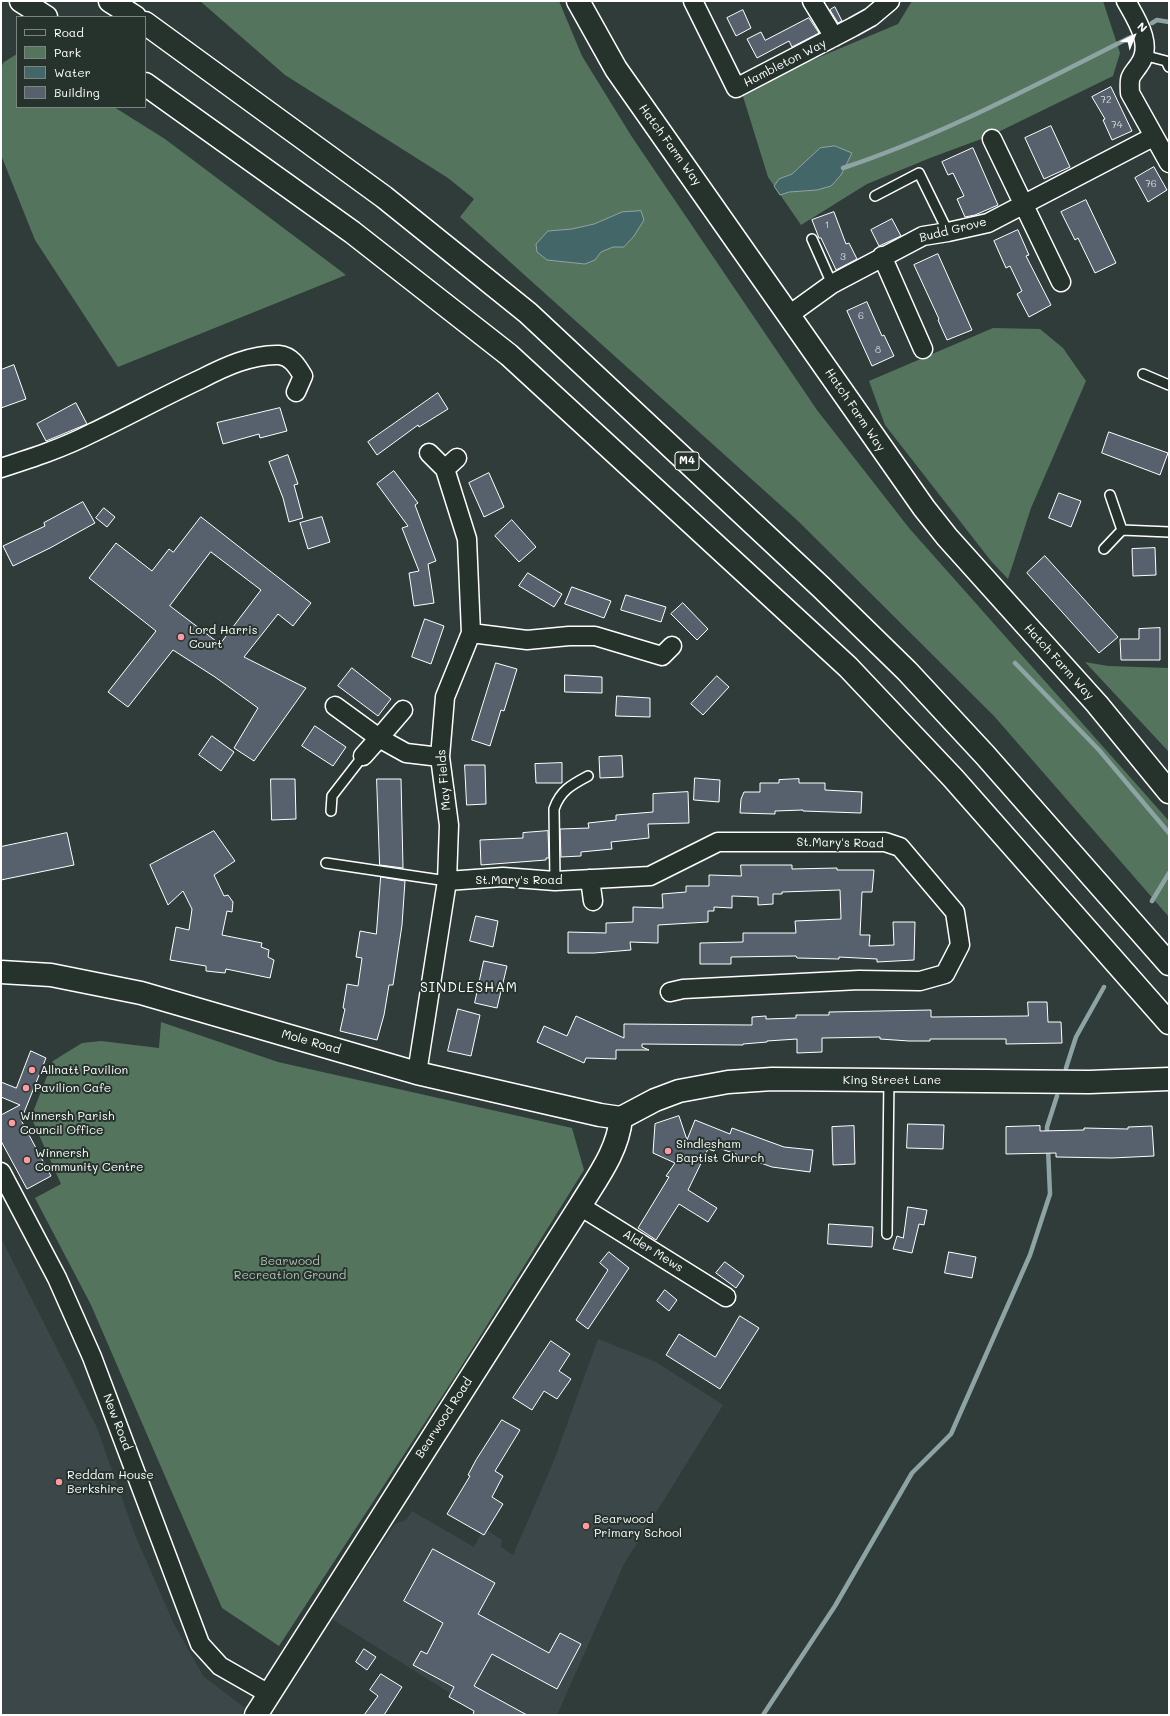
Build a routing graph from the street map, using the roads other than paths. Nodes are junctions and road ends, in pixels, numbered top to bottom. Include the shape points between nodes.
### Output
1 (21, 1) edge
2 (110, 1) edge
3 (578, 1) edge
4 (693, 1) edge
5 (812, 1) edge
6 (890, 1) edge
7 (1126, 1) edge
8 (44, 16) edge
9 (133, 16) edge
10 (146, 24) edge
11 (834, 37) junction
12 (1143, 55) junction
13 (1169, 67) edge
14 (146, 85) edge
15 (1153, 137) junction
16 (992, 138) dead end
17 (1169, 163) edge
18 (875, 196) dead end
19 (1024, 205) junction
20 (948, 232) junction
21 (812, 239) dead end
22 (882, 256) junction
23 (1061, 282) dead end
24 (832, 284) junction
25 (789, 315) junction
26 (923, 349) dead end
27 (1143, 374) dead end
28 (1169, 385) edge
29 (296, 392) dead end
30 (429, 453) dead end
31 (1, 468) edge
32 (1110, 495) dead end
33 (1122, 530) junction
34 (1169, 532) edge
35 (1104, 549) dead end
36 (472, 632) junction
37 (669, 657) dead end
38 (335, 706) dead end
39 (403, 710) dead end
40 (380, 738) junction
41 (362, 756) joint
42 (440, 757) junction
43 (588, 776) dead end
44 (1169, 792) edge
45 (331, 811) dead end
46 (326, 863) dead end
47 (590, 878) junction
48 (447, 881) junction
49 (555, 881) junction
50 (593, 901) dead end
51 (1169, 964) edge
52 (1, 972) edge
53 (678, 985) dead end
54 (1169, 1023) edge
55 (418, 1072) junction
56 (890, 1079) junction
57 (1169, 1079) edge
58 (622, 1118) junction
59 (1, 1172) edge
60 (580, 1206) junction
61 (887, 1234) dead end
62 (726, 1297) dead end
63 (269, 1694) junction
64 (256, 1715) edge

1 - 8 main road
2 - 9 main road
3 - 25 main road, Hatch Farm Way via 616,69
4 - 11 street, Hambleton Way via 736,88
5 - 11 street, Hambleton Way
6 - 11 street, Hambleton Way via 871,17
7 - 12 street via 1138,22 1145,42
10 - 51 main road, M4 via 384,197 528,314 822,588 907,671
12 - 13 lane via 1166,61
12 - 15 street via 1140,64 1132,72 1129,82 1130,93
14 - 54 main road via 352,232 515,360 848,667 953,778
15 - 17 street
15 - 19 street, Budd Grove
16 - 19 street
18 - 20 lane via 919,173
19 - 20 street, Budd Grove via 988,223
19 - 23 street
20 - 22 street, Budd Grove via 923,236
21 - 24 lane
22 - 24 street, Budd Grove
22 - 26 street
24 - 25 street, Budd Grove
25 - 44 main road, Hatch Farm Way via 894,467 947,537 1097,704
27 - 28 lane
29 - 31 street via 303,376 295,362 280,355 259,356 226,367 167,394 91,434 34,458
30 - 36 street, May Fields via 451,463 467,539
32 - 33 lane
33 - 34 lane
33 - 35 lane
36 - 37 street via 527,640 595,636
36 - 42 street, May Fields via 445,697
38 - 40 street
39 - 40 street
40 - 41 street
40 - 42 street via 406,753
41 - 45 lane via 332,796
42 - 48 street, May Fields via 449,825
43 - 49 lane via 566,788 557,799 554,810
46 - 48 lane
47 - 49 street, St.Mary's Road
47 - 50 street
47 - 53 street, St.Mary's Road via 650,876 718,842 885,842 900,847 955,912 960,945 944,974 920,981 859,980
48 - 49 street, St.Mary's Road via 503,877
48 - 55 street, May Fields
52 - 55 main road, Mole Road via 51,975 141,993
55 - 58 main road, Mole Road
56 - 57 main road, King Street Lane via 1089,1082
56 - 58 main road, King Street Lane via 728,1082 679,1091 654,1100
56 - 61 lane
58 - 60 main road, Bearwood Road via 613,1150
59 - 63 street, New Road via 57,1278 92,1357 200,1644 220,1666
60 - 62 street, Alder Mews
60 - 63 main road, Bearwood Road
63 - 64 main road, Bearwood Road

